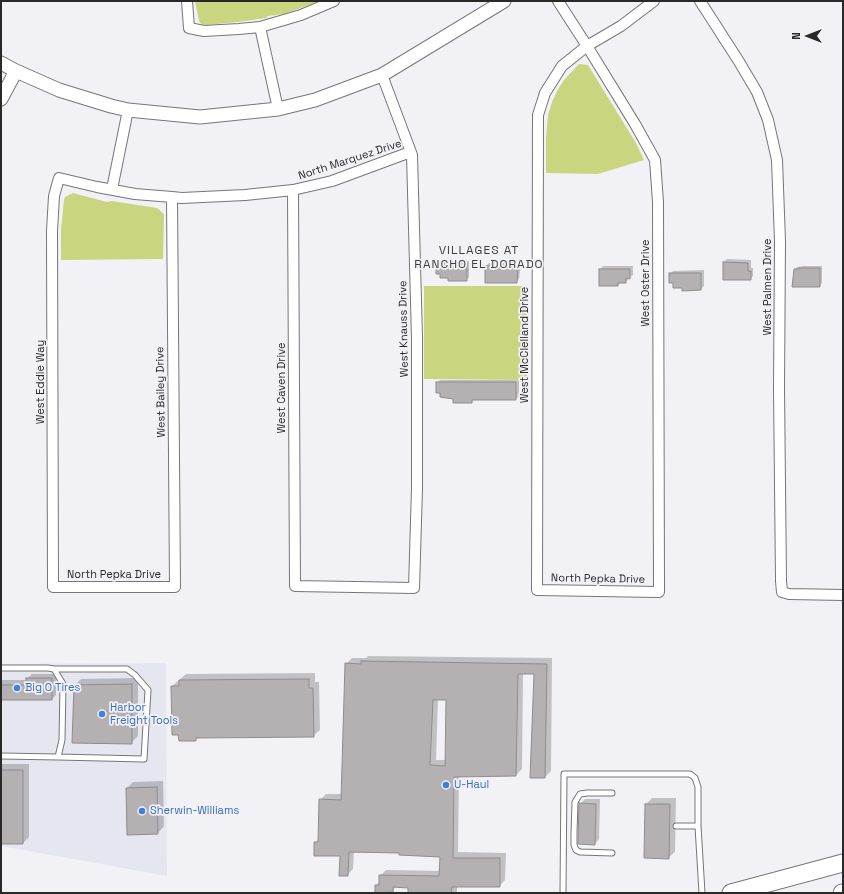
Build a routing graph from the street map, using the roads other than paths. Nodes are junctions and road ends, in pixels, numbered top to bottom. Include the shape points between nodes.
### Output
1 (187, 1) edge
2 (334, 1) edge
3 (504, 1) edge
4 (558, 1) edge
5 (654, 1) edge
6 (700, 1) edge
7 (260, 27) junction
8 (587, 46) junction
9 (1, 63) edge
10 (16, 71) junction
11 (382, 75) junction
12 (1, 99) edge
13 (278, 109) junction
14 (128, 110) junction
15 (411, 153) junction
16 (59, 178) joint
17 (112, 189) junction
18 (293, 190) junction
19 (172, 197) junction
20 (294, 586) joint
21 (53, 587) joint
22 (175, 588) joint
23 (537, 590) joint
24 (659, 592) joint
25 (843, 595) edge
26 (1, 668) edge
27 (54, 669) junction
28 (1, 756) edge
29 (58, 757) junction
30 (612, 793) dead end
31 (676, 826) dead end
32 (698, 826) junction
33 (612, 853) dead end
34 (843, 863) edge
35 (563, 893) edge
36 (702, 893) edge
37 (731, 893) edge

1 - 7 street via 189,28 204,31
2 - 7 street via 301,15
3 - 11 street
4 - 8 street, West Oster Drive
5 - 8 street, West McClelland Drive via 621,26
6 - 25 street, West Palmen Drive via 757,92 768,120 777,160 780,241 782,592
7 - 13 street
8 - 23 street, West McClelland Drive via 562,66 545,93 538,115
8 - 24 street, West Oster Drive via 654,160 658,202
9 - 10 street
10 - 12 street
10 - 14 street via 59,90
11 - 13 street via 315,100
11 - 15 street, West Knauss Drive
13 - 14 street via 200,117
14 - 17 street
15 - 18 street, North Marquez Drive via 332,180
15 - 20 street, West Knauss Drive via 417,338 414,588
16 - 17 street, North Marquez Drive
16 - 21 street, West Eddie Way via 54,196 52,231
17 - 19 street, North Marquez Drive
18 - 19 street, North Marquez Drive via 245,195
18 - 20 street, West Caven Drive
19 - 22 street, West Bailey Drive
21 - 22 street, North Pepka Drive
23 - 24 street, North Pepka Drive
26 - 27 lane
27 - 29 lane via 63,684 62,740
27 - 29 lane via 127,669 148,690 144,759
28 - 29 lane
30 - 33 lane via 587,793 577,797 574,833 576,850
31 - 32 lane
32 - 35 lane via 698,787 695,778 690,774 564,774
32 - 36 lane
34 - 37 highway

